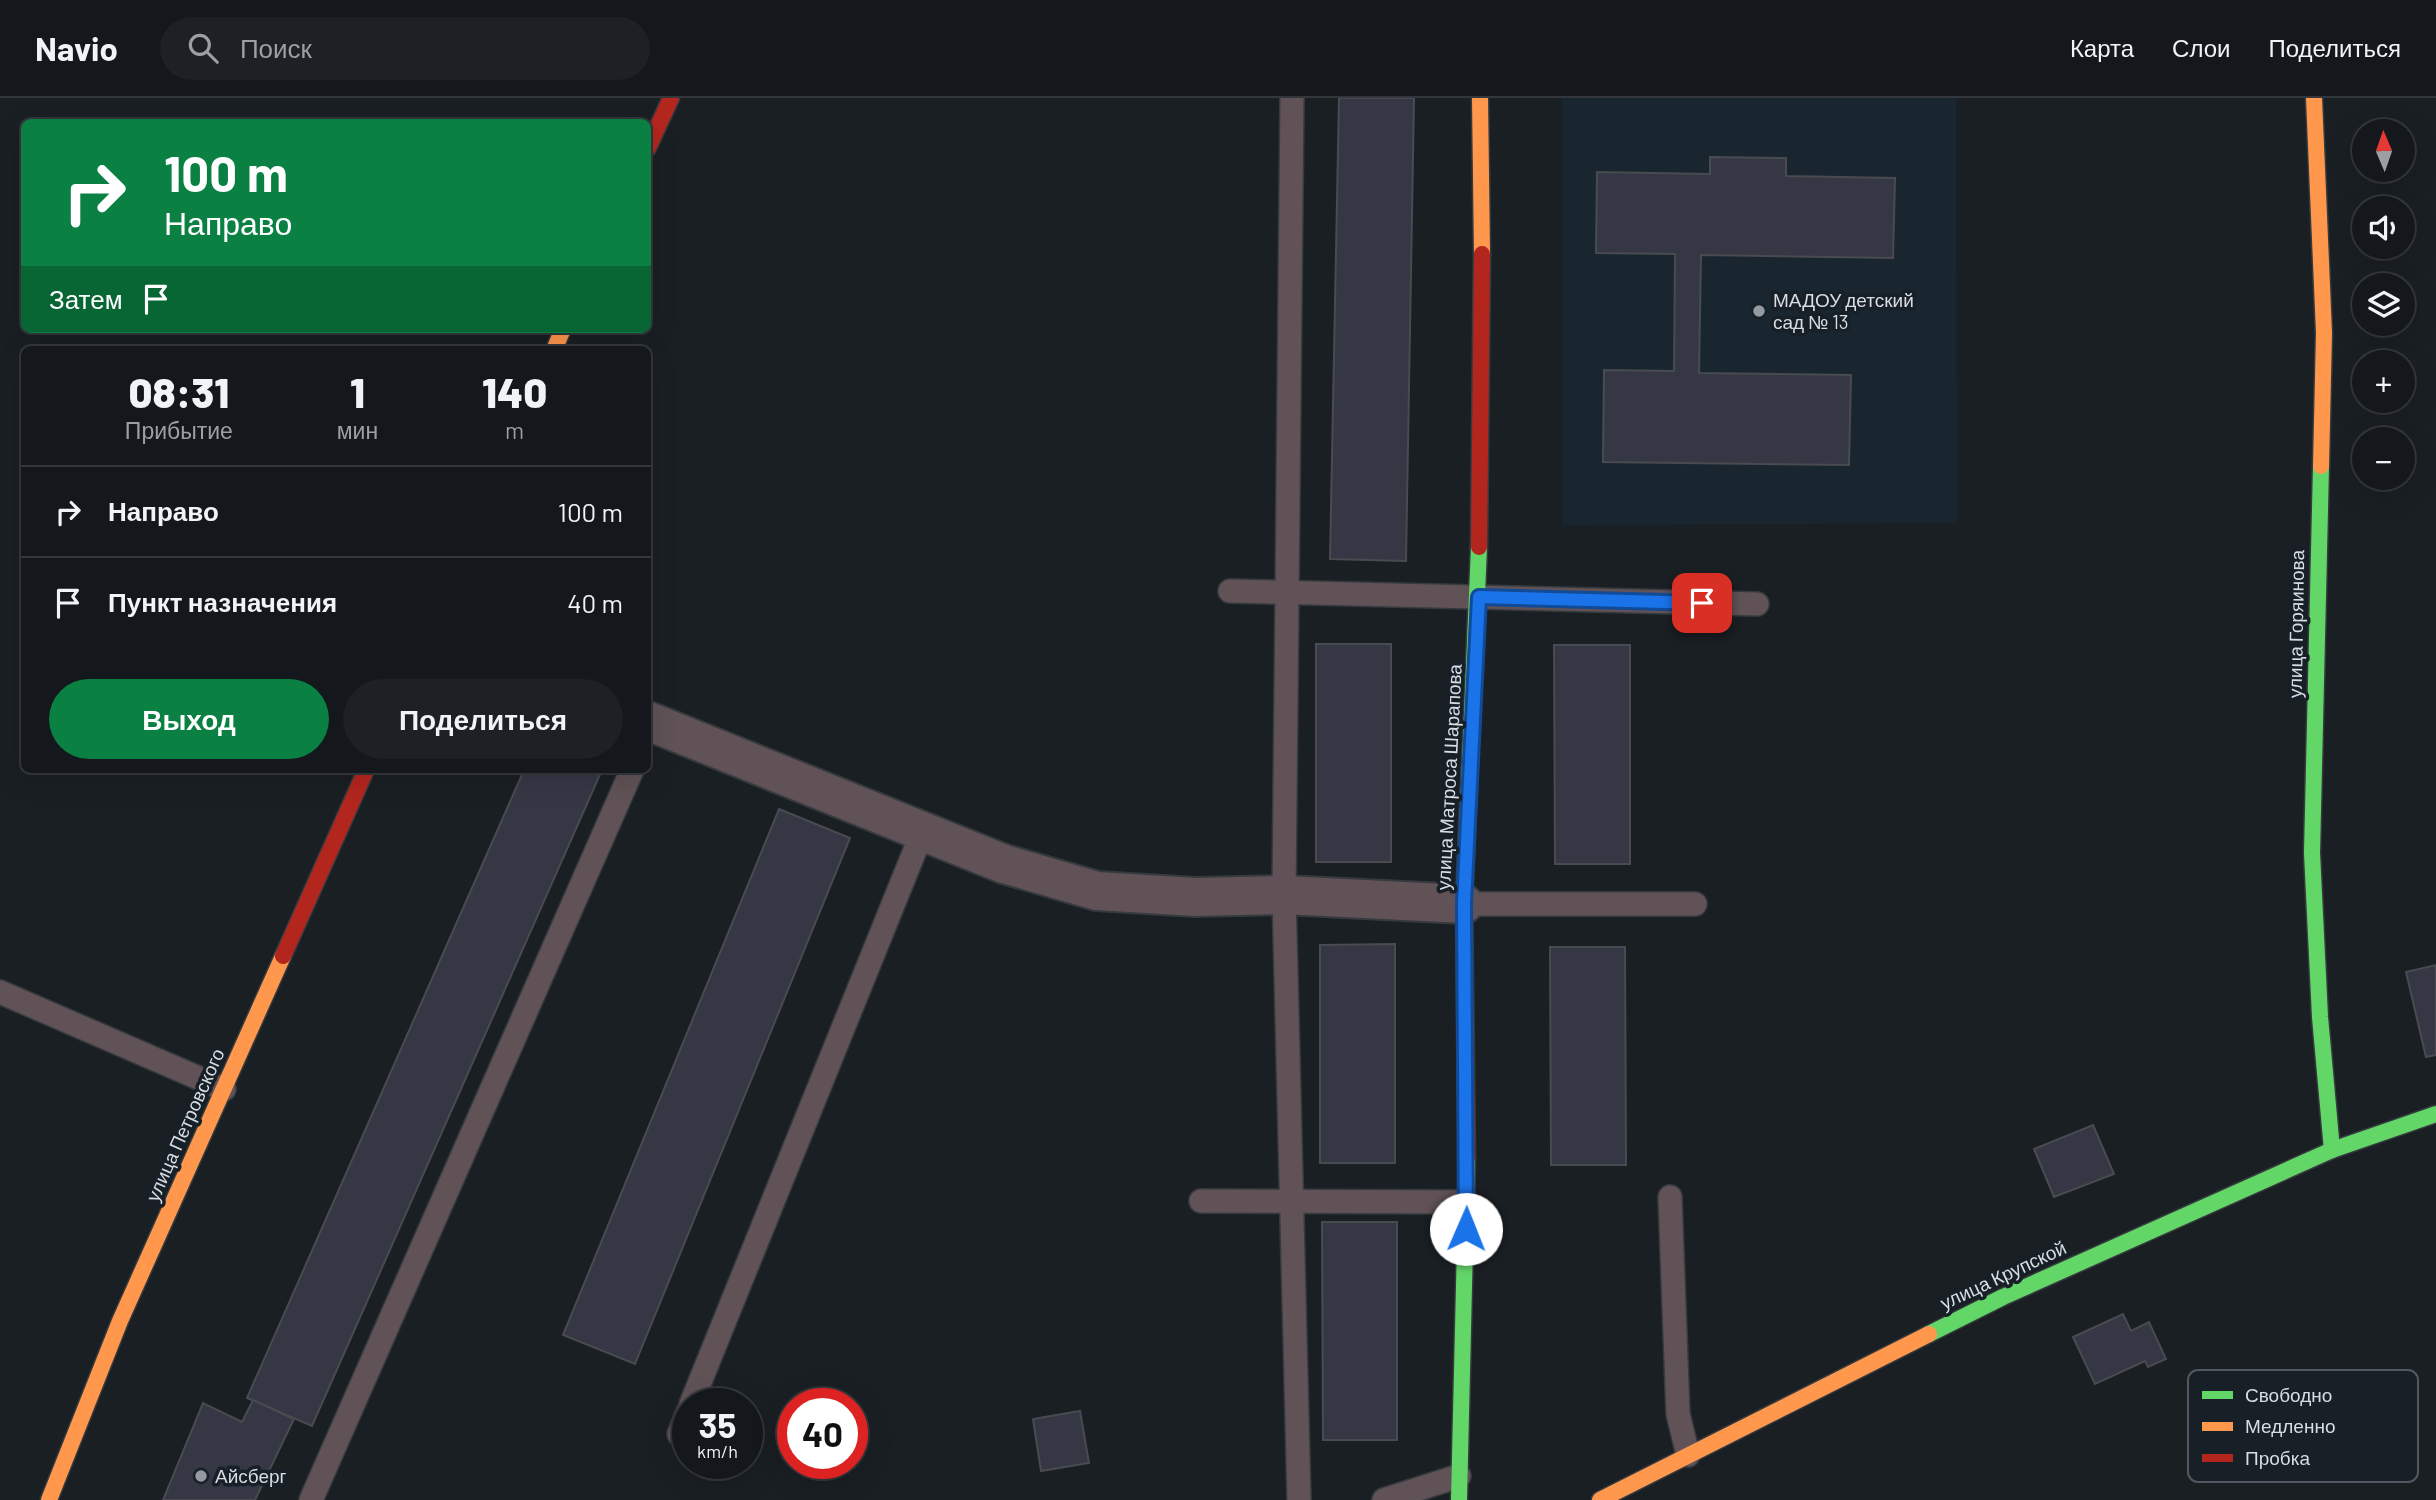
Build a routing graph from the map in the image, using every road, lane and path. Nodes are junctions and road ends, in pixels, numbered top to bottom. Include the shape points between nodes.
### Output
1 (671, 98) edge
2 (1292, 98) edge
3 (1480, 98) edge
4 (2314, 98) edge
5 (651, 141) edge
6 (1230, 591) dead end
7 (1286, 592) junction
8 (1479, 597) junction
9 (1757, 604) dead end
10 (651, 727) edge
11 (365, 773) edge
12 (631, 773) edge
13 (922, 832) junction
14 (1284, 895) junction
15 (1464, 904) junction
16 (1695, 904) dead end
17 (0, 992) edge
18 (224, 1089) junction
19 (2436, 1114) edge
20 (2332, 1150) junction
21 (1670, 1197) dead end
22 (1200, 1201) dead end
23 (1292, 1202) junction
24 (1467, 1202) junction
25 (697, 1388) edge
26 (1688, 1455) junction
27 (1459, 1476) junction
28 (50, 1500) edge
29 (311, 1500) edge
30 (1299, 1500) edge
31 (1384, 1500) edge
32 (1459, 1500) edge
33 (1600, 1500) edge

1 - 5 street
2 - 7 lane
3 - 8 street, улица Матроса Шарапова
4 - 20 street, улица Горяинова via 2324,333 2312,853
6 - 7 lane
7 - 8 lane
7 - 14 lane
8 - 9 lane
8 - 15 street, улица Матроса Шарапова
10 - 13 street
11 - 18 street, улица Петровского
12 - 29 lane
13 - 14 street via 1004,864 1097,891 1195,897
13 - 25 lane
14 - 15 street
14 - 23 lane
15 - 16 lane
15 - 24 street, улица Матроса Шарапова
17 - 18 lane
18 - 28 street, улица Петровского via 120,1321
19 - 20 street, улица Крупской
20 - 26 street, улица Крупской via 2003,1297
21 - 26 lane via 1678,1414
22 - 23 lane
23 - 24 lane
23 - 30 lane
24 - 27 street, улица Матроса Шарапова
26 - 33 street, улица Крупской
27 - 31 lane
27 - 32 street, улица Матроса Шарапова

